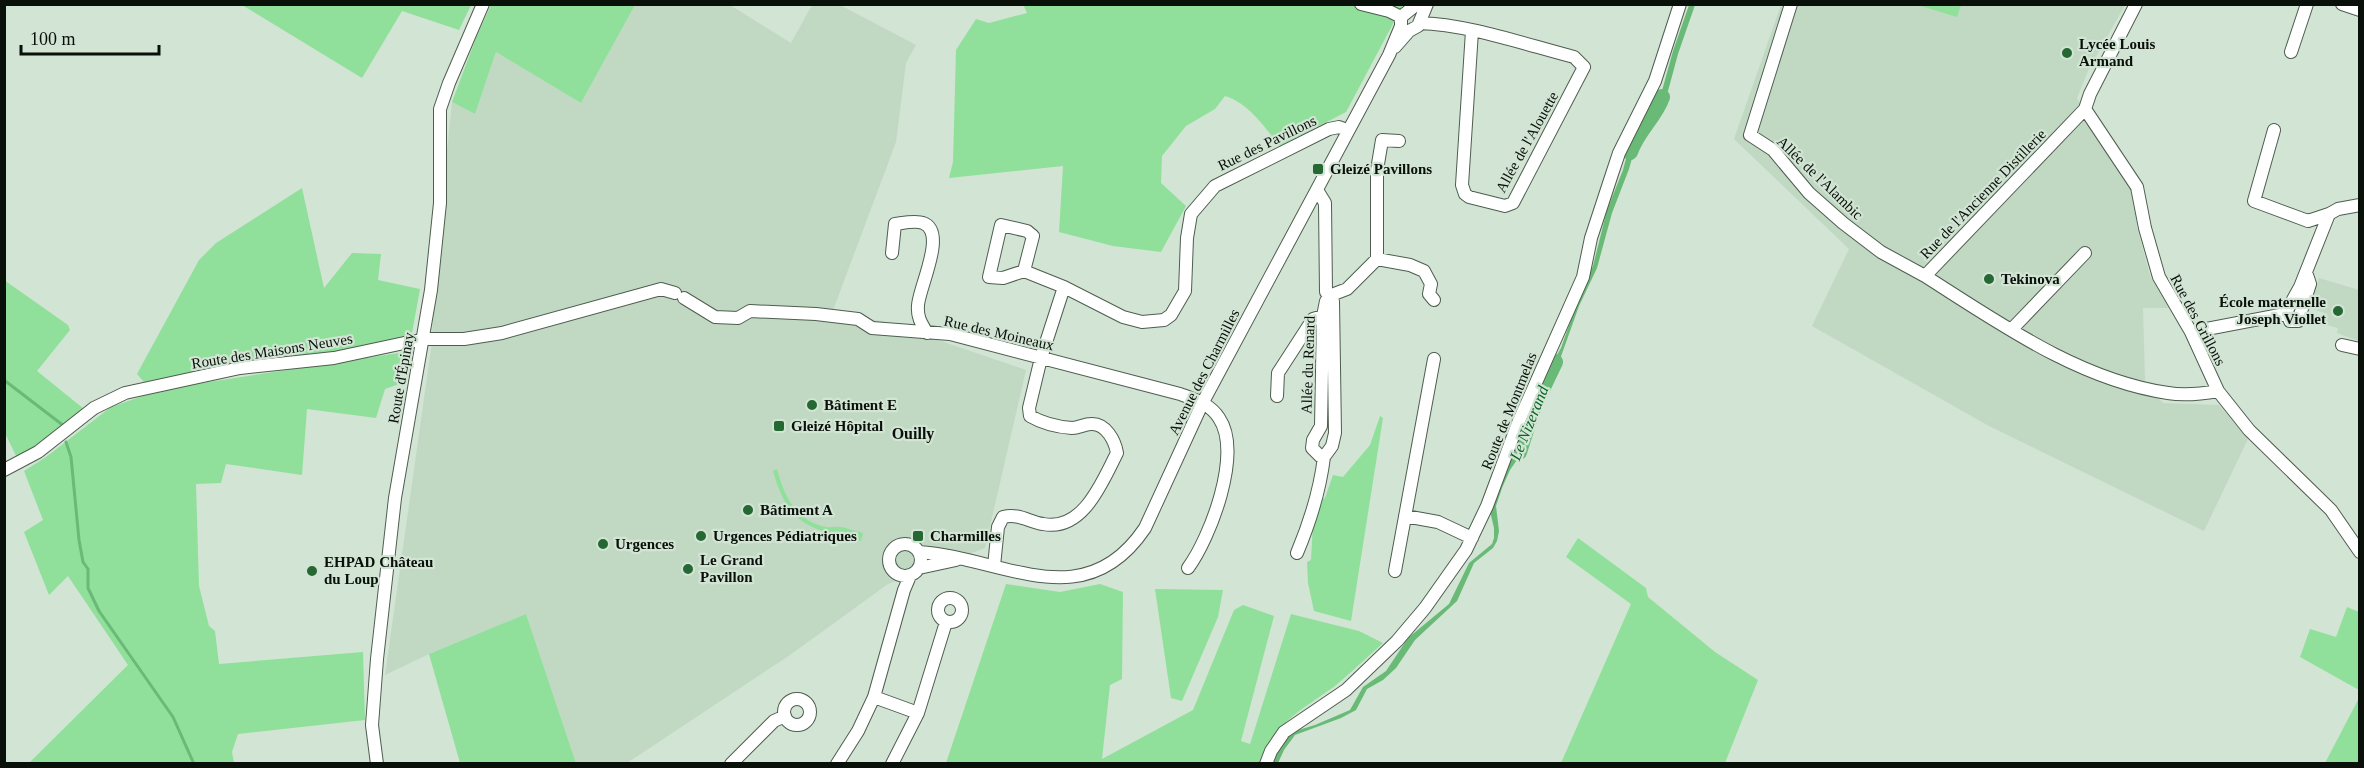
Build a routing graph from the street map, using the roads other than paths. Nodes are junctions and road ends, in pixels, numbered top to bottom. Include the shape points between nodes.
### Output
1 (483, 4) edge
2 (1361, 4) edge
3 (1426, 4) edge
4 (1680, 4) edge
5 (1791, 4) edge
6 (2136, 4) edge
7 (2307, 4) edge
8 (2342, 4) edge
9 (2360, 10) edge
10 (1411, 19) edge
11 (1472, 31) junction
12 (2291, 52) dead end
13 (2085, 108) junction
14 (1347, 130) junction
15 (2274, 130) dead end
16 (1399, 141) dead end
17 (1317, 190) junction
18 (2360, 205) edge
19 (2329, 214) junction
20 (892, 253) dead end
21 (2085, 253) dead end
22 (1377, 259) junction
23 (1023, 271) junction
24 (1925, 276) junction
25 (1064, 287) junction
26 (1330, 297) junction
27 (1434, 300) dead end
28 (1323, 316) junction
29 (2012, 329) junction
30 (2191, 332) junction
31 (927, 333) junction
32 (423, 339) junction
33 (2342, 345) dead end
34 (2360, 349) edge
35 (1041, 358) junction
36 (1434, 359) dead end
37 (2218, 391) junction
38 (1277, 396) dead end
39 (1203, 402) junction
40 (1324, 457) junction
41 (4, 470) edge
42 (1405, 516) junction
43 (1472, 538) junction
44 (919, 552) junction
45 (2360, 552) edge
46 (1297, 553) dead end
47 (967, 558) junction
48 (994, 566) junction
49 (1188, 568) dead end
50 (1395, 571) dead end
51 (909, 573) junction
52 (946, 622) dead end
53 (874, 697) junction
54 (918, 712) junction
55 (785, 716) dead end
56 (377, 764) edge
57 (731, 764) edge
58 (837, 764) edge
59 (892, 764) edge
60 (1266, 764) edge

1 - 32 street, Route d'Épinay via 440,109 440,202
2 - 10 street
3 - 10 street, Avenue des Charmilles
4 - 43 street, Route de Montmelas via 1659,71 1619,153 1591,238 1583,277
5 - 24 street, Allée de l'Alambic via 1750,135 1773,150 1809,193 1842,223 1881,252
6 - 13 street
7 - 12 street
8 - 9 street
10 - 11 street
10 - 14 street, Avenue des Charmilles
11 - 11 street, Allée de l'Alouette via 1574,57 1584,67 1513,203 1505,207 1469,197 1462,184
13 - 24 street, Rue de l'Ancienne Distillerie
13 - 30 street, Rue des Grillons via 2138,187 2159,277
14 - 17 street, Avenue des Charmilles
14 - 25 street, Rue des Pavillons via 1329,129 1215,186 1191,213 1185,291 1172,315 1164,320 1142,322 1123,317
15 - 19 street via 2253,201 2308,221
16 - 22 street via 1379,139
17 - 26 street, Allée du Renard via 1325,203
17 - 39 street, Avenue des Charmilles
18 - 19 street
19 - 30 street via 2306,272 2310,284 2298,321 2290,321 2287,312
20 - 31 street via 895,224 922,222 930,228 933,238 928,273 918,303 918,317
21 - 29 street
22 - 26 street via 1347,289
22 - 27 street via 1424,271
23 - 23 street via 1003,278 989,277 1001,225 1033,236
23 - 25 street, Rue des Pavillons
24 - 29 street, Rue de l'Ancienne Distillerie
25 - 35 street
26 - 28 street, Allée du Renard
26 - 40 street, Allée du Renard via 1335,434
28 - 38 street via 1313,319 1278,373
28 - 40 street, Allée du Renard via 1321,426 1312,448
29 - 37 street, Rue de l'Ancienne Distillerie via 2088,369 2133,386 2191,395
30 - 37 street, Rue des Grillons
31 - 32 street, Rue des Moineaux via 873,328 858,319 816,314 750,311 738,318 715,317 661,289 502,333 464,339
31 - 35 street, Rue des Moineaux via 950,334
32 - 41 street, Route des Maisons Neuves via 334,358 240,368 125,393 94,408 38,452
32 - 56 street, Route d'Épinay via 395,498 372,725
33 - 34 street
35 - 39 street, Rue des Moineaux
35 - 48 street via 1030,416 1071,428 1092,423 1104,428 1115,440 1117,453 1081,513 1067,524 1003,517 998,527
36 - 42 street
37 - 45 street, Rue des Grillons via 2249,430 2331,510
39 - 48 street, Avenue des Charmilles via 1145,528 1133,547 1115,562 1061,579 1034,577
39 - 49 street via 1221,419 1227,451 1225,476 1213,522
40 - 46 street, Allée du Renard via 1321,482
42 - 43 street via 1438,522
42 - 50 street
43 - 60 street, Route de Montmelas via 1415,621 1346,690 1284,732
44 - 47 street, Avenue des Charmilles
44 - 51 street via 921,557
44 - 51 street via 905,544 891,551 888,563 892,571
47 - 48 street, Avenue des Charmilles
47 - 51 street, Avenue des Charmilles
51 - 53 street
52 - 54 street
53 - 54 street
53 - 58 street
54 - 59 street
55 - 57 street via 774,721

